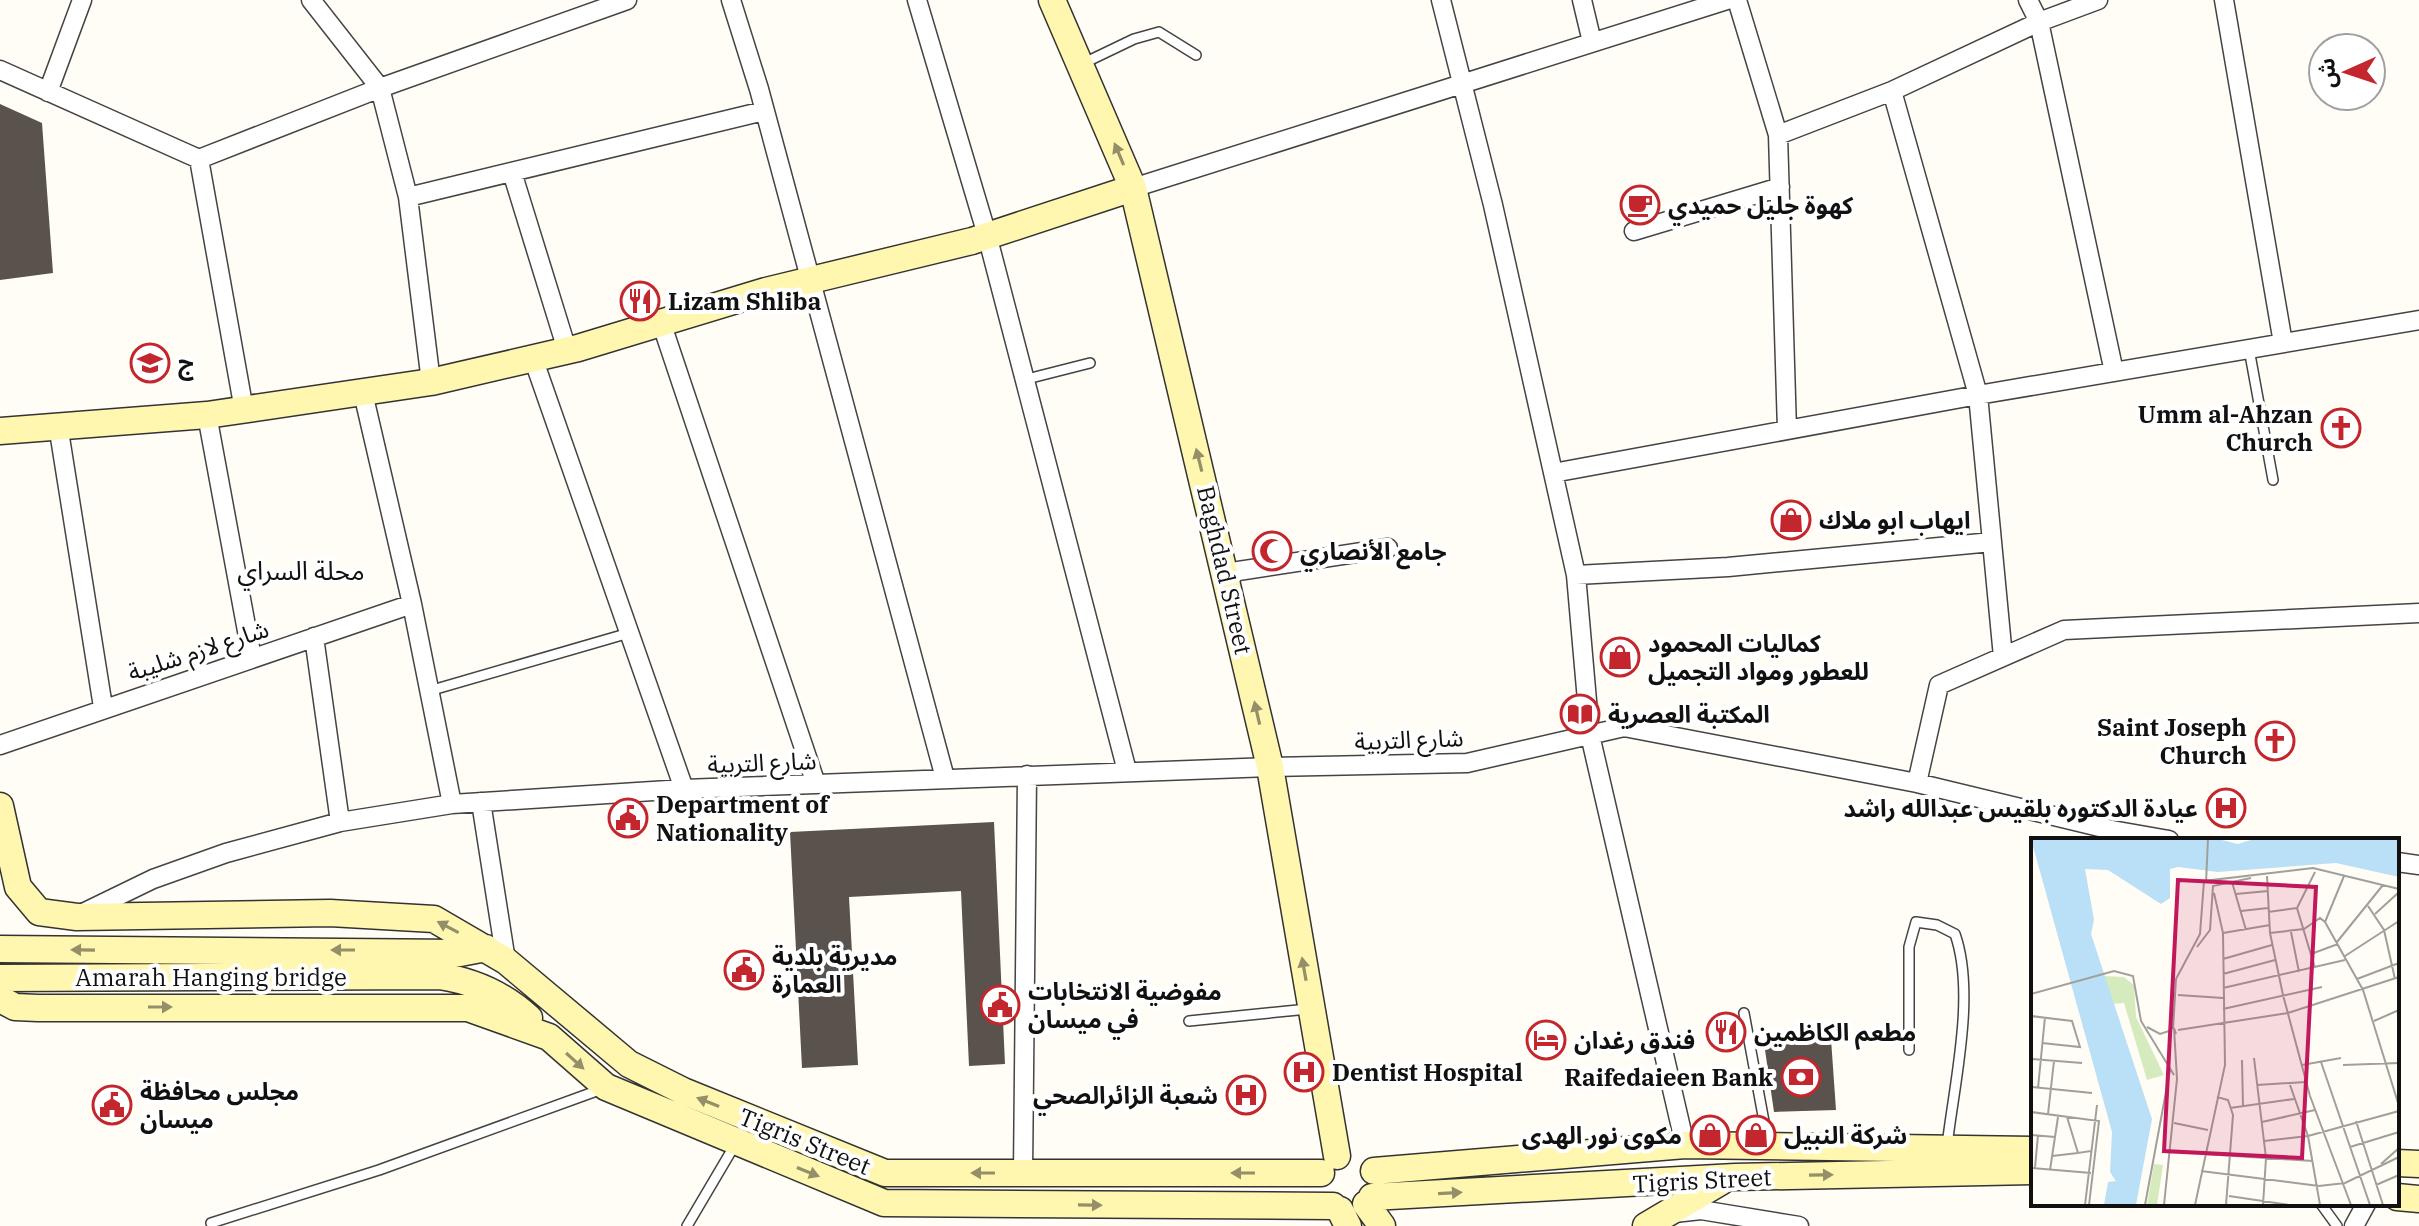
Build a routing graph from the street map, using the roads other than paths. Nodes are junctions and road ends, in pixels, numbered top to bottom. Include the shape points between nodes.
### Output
1 (82, 0) edge
2 (311, 0) edge
3 (627, 0) edge
4 (731, 0) edge
5 (917, 0) edge
6 (1052, 0) edge
7 (1441, 0) edge
8 (1582, 0) edge
9 (1727, 0) edge
10 (1737, 0) edge
11 (2028, 0) edge
12 (2098, 0) edge
13 (2224, 0) edge
14 (596, 5) edge
15 (2039, 22) junction
16 (1592, 42) junction
17 (1196, 55) dead end
18 (1081, 65) junction
19 (0, 70) edge
20 (1461, 82) junction
21 (380, 88) junction
22 (1892, 91) junction
23 (48, 92) junction
24 (764, 111) junction
25 (1778, 135) junction
26 (199, 159) junction
27 (512, 172) junction
28 (1780, 187) junction
29 (1133, 188) junction
30 (408, 197) junction
31 (1634, 231) dead end
32 (987, 235) junction
33 (809, 280) junction
34 (2419, 320) edge
35 (662, 325) junction
36 (2283, 343) junction
37 (2249, 349) junction
38 (567, 350) junction
39 (533, 358) junction
40 (1090, 363) dead end
41 (2114, 372) junction
42 (1023, 380) junction
43 (431, 382) junction
44 (363, 393) junction
45 (1978, 395) junction
46 (244, 410) junction
47 (207, 415) junction
48 (58, 425) junction
49 (1787, 430) junction
50 (0, 431) edge
51 (1553, 473) junction
52 (2273, 480) dead end
53 (1992, 542) junction
54 (1388, 548) dead end
55 (1225, 573) junction
56 (1576, 575) junction
57 (412, 604) junction
58 (2419, 613) edge
59 (629, 633) junction
60 (314, 637) junction
61 (2003, 657) junction
62 (252, 658) junction
63 (429, 691) junction
64 (103, 707) junction
65 (1590, 735) junction
66 (0, 745) edge
67 (1270, 767) junction
68 (1127, 771) junction
69 (1027, 775) junction
70 (945, 778) junction
71 (1917, 783) junction
72 (816, 784) junction
73 (684, 789) junction
74 (481, 802) junction
75 (452, 804) junction
76 (0, 806) edge
77 (340, 822) junction
78 (2158, 838) edge
79 (2399, 862) edge
80 (2419, 865) edge
81 (77, 917) junction
82 (0, 949) edge
83 (496, 954) junction
84 (421, 962) junction
85 (0, 978) edge
86 (0, 999) edge
87 (1311, 1008) junction
88 (1744, 1013) dead end
89 (1189, 1021) dead end
90 (549, 1037) junction
91 (1909, 1050) dead end
92 (606, 1087) junction
93 (736, 1143) junction
94 (1685, 1145) junction
95 (1769, 1146) junction
96 (1947, 1146) junction
97 (2031, 1150) edge
98 (2399, 1163) edge
99 (2419, 1164) edge
100 (1329, 1165) junction
101 (2031, 1171) edge
102 (1023, 1173) junction
103 (1735, 1177) junction
104 (2399, 1197) edge
105 (2419, 1199) edge
106 (1355, 1202) edge
107 (2322, 1206) edge
108 (2365, 1206) edge
109 (1264, 1207) junction
110 (1655, 1220) edge
111 (211, 1223) dead end
112 (1751, 1223) edge
113 (687, 1226) edge
114 (1302, 1226) edge
115 (1382, 1226) edge
116 (1799, 1226) edge
117 (2337, 1226) edge
118 (2354, 1226) edge

1 - 23 street
2 - 21 street
3 - 14 street
4 - 24 street
5 - 32 street
6 - 18 main road, Baghdad Street
7 - 20 street
8 - 16 street
9 - 16 street
10 - 25 street
11 - 15 street
12 - 15 street
13 - 36 street
14 - 21 street
15 - 22 street
15 - 41 street
16 - 20 street
17 - 18 lane via 1159,32
29 -> 18 main road, Baghdad Street
19 - 23 street
20 - 29 street
20 - 51 street
21 - 26 street
21 - 30 street
22 - 25 street
22 - 45 street
23 - 26 street
24 - 27 street
24 - 33 street
25 - 28 street
26 - 46 street
27 - 30 street
27 - 38 street
28 - 31 street
28 - 49 street
29 - 32 main road
55 -> 29 main road, Baghdad Street
30 - 43 street
32 - 33 main road
32 - 42 street
33 - 35 main road
33 - 70 street
34 - 36 street
35 - 38 main road
35 - 72 street
36 - 37 street
37 - 41 street
37 - 52 lane
38 - 39 main road
39 - 43 main road
39 - 59 street
40 - 42 lane
41 - 45 street
42 - 68 street
43 - 44 main road
44 - 46 main road
44 - 57 street
45 - 49 street
45 - 53 street
46 - 47 main road
47 - 48 main road
47 - 62 street
48 - 50 main road
48 - 64 street
49 - 51 street
51 - 56 street
53 - 56 street via 1728,567
53 - 61 street
54 - 55 street
67 -> 55 main road, Baghdad Street
56 - 65 street
57 - 60 street, شارع لازم شليبة
57 - 63 street
58 - 61 street via 2064,630
59 - 63 lane
59 - 73 street
60 - 62 street, شارع لازم شليبة
60 - 77 street
61 - 71 street via 1939,685
62 - 64 street, شارع لازم شليبة
63 - 75 street
64 - 66 street, شارع لازم شليبة
65 - 67 street, شارع التربية via 1467,763
65 - 71 street, شارع التربية via 1624,727
65 - 94 street
67 - 68 street, شارع التربية
87 -> 67 main road, Baghdad Street
68 - 69 street, شارع التربية
69 - 70 street, شارع التربية
69 - 102 street
70 - 72 street, شارع التربية
71 - 78 street, شارع التربية
72 - 73 street, شارع التربية
73 - 74 street, شارع التربية
74 - 75 street, شارع التربية
74 - 83 street
75 - 77 street, شارع التربية
76 - 81 main road, Tigris Street via 18,887 39,912
77 - 81 street, شارع التربية via 153,879
79 - 80 street
83 -> 81 main road, Tigris Street via 434,919 412,915
84 -> 82 main road, Amarah Hanging bridge
83 - 84 main road via 460,953
102 -> 83 main road, Tigris Street via 885,1173 696,1097 629,1064
84 - 85 main road, Amarah Hanging bridge
84 - 90 main road, Tigris Street via 489,990
86 -> 90 main road, Tigris Street via 15,1007 38,1008 468,1008
87 - 89 lane
87 - 100 main road, Baghdad Street
88 - 95 lane
90 -> 92 main road, Tigris Street
91 - 96 lane via 1909,947 1916,922 1955,934 1962,956 1963,999
92 - 93 main road, Tigris Street
92 - 111 lane via 379,1170
93 -> 109 main road, Tigris Street via 884,1203
93 - 113 lane
94 - 95 main road, Tigris Street
94 - 106 main road, Tigris Street
95 - 96 main road, Tigris Street
96 - 97 main road, Tigris Street
98 - 99 main road
100 -> 102 main road, Tigris Street
100 - 106 main road, Baghdad Street via 1321,1192
100 - 106 main road via 1362,1158
103 -> 101 main road, Tigris Street
106 -> 103 main road, Tigris Street
103 - 110 main road
104 - 105 main road
106 - 109 main road, Tigris Street
106 - 115 main road
107 - 117 lane
108 - 118 street
109 - 114 main road
110 - 112 street via 1701,1210
112 - 116 street

